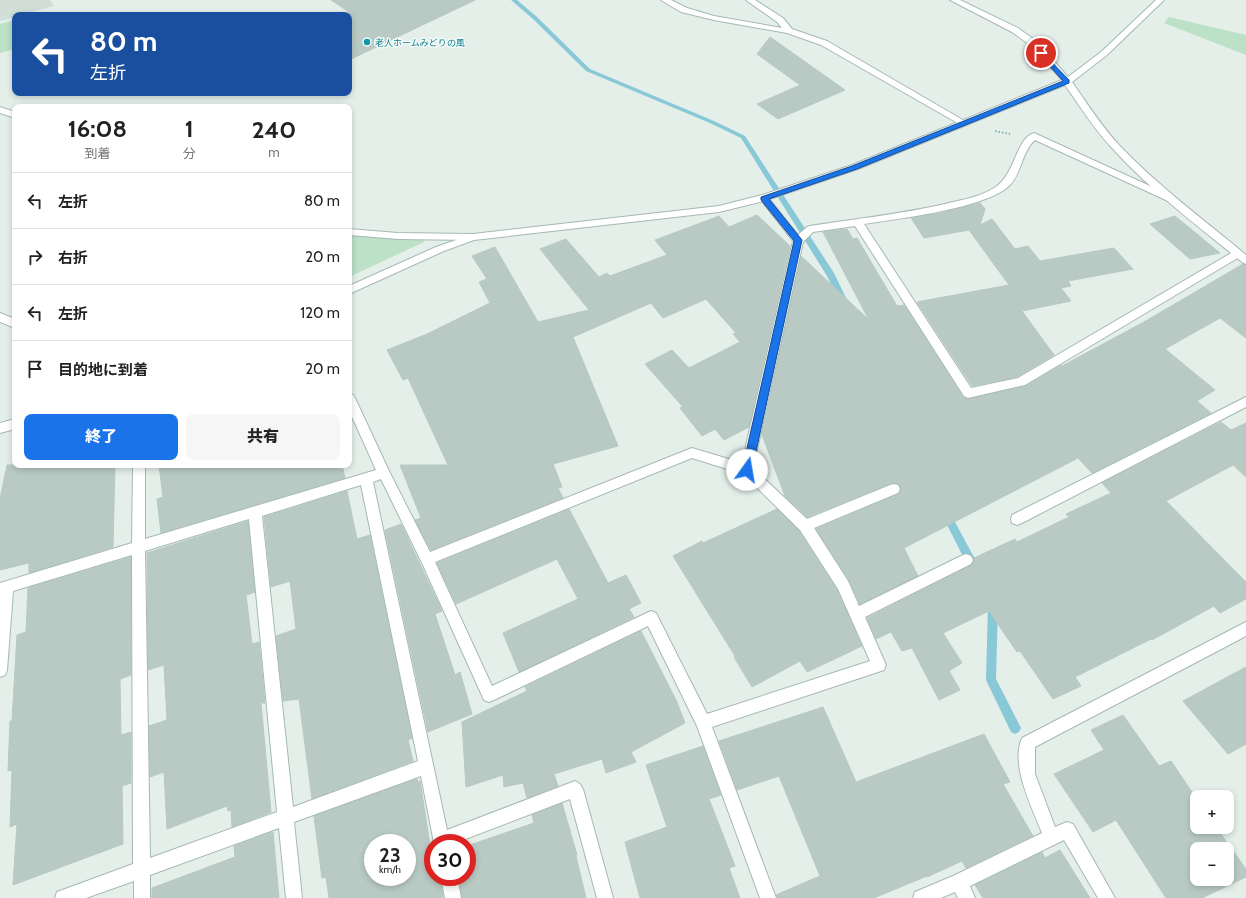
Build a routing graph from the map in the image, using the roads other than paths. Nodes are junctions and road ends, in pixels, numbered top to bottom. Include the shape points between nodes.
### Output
1 (665, 0) edge
2 (750, 0) edge
3 (954, 0) edge
4 (1160, 0) edge
5 (790, 31) junction
6 (1067, 81) junction
7 (0, 110) edge
8 (12, 114) edge
9 (964, 123) junction
10 (764, 198) junction
11 (1171, 199) junction
12 (858, 222) junction
13 (352, 232) edge
14 (473, 237) junction
15 (798, 240) junction
16 (1237, 254) junction
17 (1246, 260) edge
18 (352, 289) edge
19 (0, 317) edge
20 (12, 323) edge
21 (1246, 402) edge
22 (352, 404) edge
23 (12, 425) edge
24 (0, 428) edge
25 (142, 468) edge
26 (747, 470) junction
27 (384, 473) junction
28 (366, 479) junction
29 (894, 489) dead end
30 (255, 513) junction
31 (1017, 518) dead end
32 (805, 526) junction
33 (138, 547) junction
34 (427, 559) junction
35 (966, 560) dead end
36 (3, 588) edge
37 (857, 614) junction
38 (1246, 629) edge
39 (0, 670) edge
40 (703, 723) junction
41 (428, 766) junction
42 (287, 817) junction
43 (441, 834) edge
44 (460, 834) edge
45 (1051, 836) junction
46 (142, 868) junction
47 (959, 882) junction
48 (451, 886) edge
49 (63, 898) edge
50 (142, 898) edge
51 (294, 898) edge
52 (453, 898) edge
53 (606, 898) edge
54 (768, 898) edge
55 (921, 898) edge
56 (967, 898) edge
57 (1107, 898) edge

1 - 5 street via 684,10 714,18
2 - 5 street via 780,20
3 - 6 street via 1015,30 1033,43
4 - 6 street via 1085,71
5 - 9 street via 824,43
6 - 9 street
6 - 11 street via 1116,147
7 - 8 street
9 - 10 street via 855,167
10 - 14 street via 719,209
10 - 15 street
11 - 12 street via 1034,136 1029,139 1007,184 990,194 944,208
11 - 16 street
12 - 15 street via 810,229
12 - 16 street via 968,393 1021,382
13 - 14 street
14 - 18 street
15 - 26 street
16 - 17 street
19 - 20 street
21 - 31 street
22 - 27 street
23 - 24 street
25 - 33 street
26 - 32 street
26 - 34 street via 692,453
27 - 28 street
27 - 34 street
28 - 30 street
28 - 41 street
29 - 32 street
30 - 33 street
30 - 42 street
32 - 37 street via 844,585
33 - 36 street
33 - 46 street
34 - 40 street via 489,695 651,618
35 - 37 street
36 - 39 street
37 - 40 street via 879,665
38 - 45 street via 1027,743 1027,774
40 - 54 street
41 - 42 street
41 - 43 street
42 - 46 street
42 - 51 street
44 - 53 street via 575,789
45 - 47 street
45 - 57 street via 1067,830
46 - 49 street
46 - 50 street
47 - 55 street
47 - 56 street
48 - 52 street

